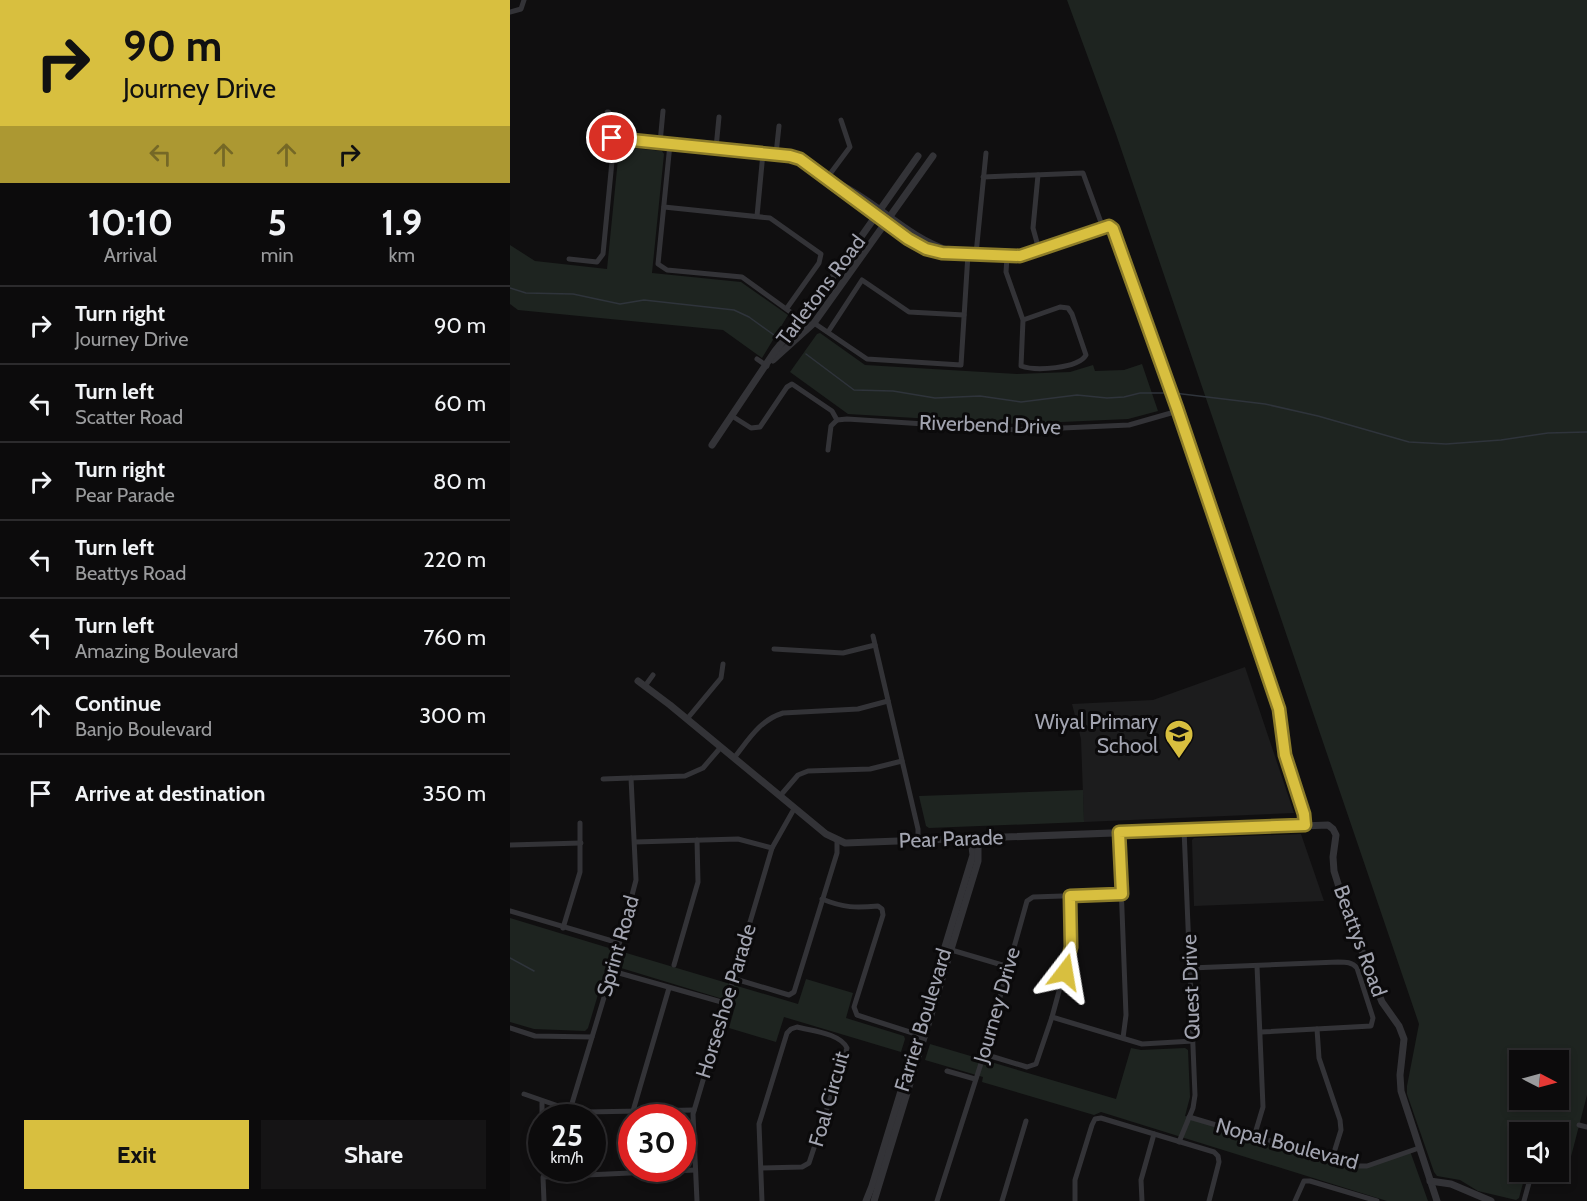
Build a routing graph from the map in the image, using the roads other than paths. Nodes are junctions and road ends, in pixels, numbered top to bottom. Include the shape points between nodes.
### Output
1 (524, 0) edge
2 (510, 12) edge
3 (663, 111) dead end
4 (608, 113) dead end
5 (719, 117) dead end
6 (841, 120) dead end
7 (779, 126) dead end
8 (612, 138) junction
9 (660, 142) junction
10 (670, 144) junction
11 (717, 148) junction
12 (764, 153) junction
13 (986, 153) dead end
14 (776, 154) junction
15 (918, 156) dead end
16 (933, 156) dead end
17 (1038, 175) junction
18 (983, 177) junction
19 (827, 178) junction
20 (663, 207) junction
21 (883, 215) junction
22 (757, 216) junction
23 (1106, 227) junction
24 (1039, 250) junction
25 (968, 254) junction
26 (976, 254) junction
27 (1007, 257) junction
28 (569, 259) dead end
29 (787, 308) junction
30 (964, 315) junction
31 (800, 319) junction
32 (1023, 320) junction
33 (814, 323) junction
34 (828, 332) junction
35 (757, 359) dead end
36 (766, 366) junction
37 (1178, 411) junction
38 (732, 416) junction
39 (837, 420) junction
40 (712, 445) dead end
41 (828, 450) dead end
42 (873, 636) dead end
43 (875, 645) junction
44 (774, 649) dead end
45 (723, 664) dead end
46 (653, 675) dead end
47 (638, 681) dead end
48 (645, 686) junction
49 (888, 701) junction
50 (687, 719) junction
51 (721, 747) junction
52 (734, 758) junction
53 (902, 761) junction
54 (619, 769) dead end
55 (620, 778) junction
56 (631, 778) junction
57 (603, 779) dead end
58 (780, 796) junction
59 (794, 809) junction
60 (580, 823) dead end
61 (1305, 825) junction
62 (1320, 825) joint
63 (1184, 830) junction
64 (1119, 832) junction
65 (975, 838) junction
66 (697, 840) junction
67 (837, 840) junction
68 (918, 840) junction
69 (580, 843) junction
70 (635, 843) junction
71 (510, 845) edge
72 (772, 848) junction
73 (1122, 894) junction
74 (1070, 896) junction
75 (822, 899) junction
76 (510, 911) edge
77 (563, 928) junction
78 (619, 943) junction
79 (949, 949) junction
80 (674, 965) dead end
81 (1257, 966) junction
82 (1010, 967) junction
83 (1190, 968) junction
84 (612, 971) junction
85 (732, 978) junction
86 (669, 988) junction
87 (725, 1003) junction
88 (1052, 1017) junction
89 (510, 1029) edge
90 (1317, 1029) junction
91 (1260, 1032) junction
92 (921, 1036) junction
93 (592, 1037) junction
94 (1123, 1038) junction
95 (1193, 1041) junction
96 (984, 1054) junction
97 (947, 1071) dead end
98 (975, 1080) junction
99 (524, 1095) dead end
100 (542, 1102) joint
101 (549, 1104) edge
102 (572, 1104) edge
103 (635, 1104) edge
104 (696, 1104) edge
105 (1188, 1117) junction
106 (1026, 1121) dead end
107 (1579, 1125) dead end
108 (1587, 1127) edge
109 (1154, 1134) junction
110 (1254, 1137) junction
111 (1179, 1142) junction
112 (1419, 1148) junction
113 (1332, 1159) junction
114 (761, 1168) junction
115 (696, 1170) edge
116 (543, 1182) edge
117 (1529, 1182) edge
118 (1432, 1184) junction
119 (1358, 1198) edge
120 (544, 1201) edge
121 (697, 1201) edge
122 (762, 1201) edge
123 (866, 1201) edge
124 (874, 1201) edge
125 (937, 1201) edge
126 (1002, 1201) edge
127 (1075, 1201) edge
128 (1142, 1201) edge
129 (1209, 1201) edge
130 (1295, 1201) edge
131 (1377, 1201) edge
132 (1437, 1201) edge
133 (1489, 1201) edge
134 (1525, 1201) edge

1 - 2 street via 521,9
3 - 9 street
4 - 8 street
5 - 11 street
6 - 19 street via 850,147
7 - 14 street
8 - 9 street
8 - 28 street via 603,254 597,262
9 - 10 street
10 - 11 street
10 - 20 street
11 - 12 street
12 - 14 street
12 - 22 street
13 - 18 street
14 - 19 street via 800,159
15 - 21 street, Tarletons Road
16 - 21 street, Tarletons Road
17 - 18 street
17 - 23 street via 1083,173
17 - 24 street via 1033,228
18 - 26 street
19 - 21 street via 862,196
20 - 22 street
20 - 29 street via 658,261 662,268 742,277
21 - 25 street via 908,239 926,249
21 - 31 street, Tarletons Road
21 - 33 street, Tarletons Road
22 - 29 street via 770,218 821,257
23 - 24 street
23 - 37 street via 1113,229
24 - 27 street
25 - 26 street
25 - 30 street
26 - 27 street
27 - 32 street via 1006,272
29 - 31 street
30 - 34 street via 909,312 862,280
30 - 34 street via 961,365 867,359
31 - 36 street, Tarletons Road
32 - 32 street via 1021,366 1067,367 1086,355 1068,308 1060,307
33 - 34 street
33 - 36 street, Tarletons Road
35 - 36 street
36 - 38 street, Tarletons Road
37 - 39 street, Riverbend Drive via 1128,425 1018,430
37 - 61 street via 1279,709 1285,755
38 - 39 street via 751,428 760,427 792,384 832,411
38 - 40 street, Tarletons Road
39 - 41 street via 831,426
42 - 43 street
43 - 44 street via 843,653
43 - 49 street
45 - 50 street via 721,678
46 - 48 street
47 - 48 street, Pear Parade
48 - 50 street, Pear Parade
49 - 52 street via 858,709 775,715 762,723
49 - 53 street
50 - 51 street, Pear Parade
51 - 52 street, Pear Parade
51 - 56 street via 696,773
52 - 58 street, Pear Parade
53 - 58 street via 870,769 808,771 798,775
53 - 68 street
54 - 55 street
55 - 56 street
55 - 57 street
56 - 70 street, Sprint Road
58 - 59 street, Pear Parade
59 - 67 street, Pear Parade
59 - 72 street, Horseshoe Parade
60 - 69 street
61 - 62 street, Pear Parade
61 - 63 street, Pear Parade
62 - 112 street, Beattys Road via 1328,825 1336,835 1334,871 1348,916 1382,1002 1404,1039 1401,1091
63 - 64 street, Pear Parade
63 - 83 street, Quest Drive
64 - 65 street, Pear Parade
64 - 73 street
65 - 68 street, Pear Parade
65 - 79 street, Farrier Boulevard
66 - 70 street
66 - 72 street via 738,839
66 - 80 street via 698,882
67 - 68 street, Pear Parade
67 - 75 street via 837,853
69 - 71 street
69 - 77 street via 580,872
70 - 78 street, Sprint Road via 636,880
72 - 85 street, Horseshoe Parade
73 - 74 street, Journey Drive
73 - 94 street via 1126,1015
74 - 82 street, Journey Drive via 1029,898
74 - 88 street via 1071,947
75 - 85 street via 794,992 789,995
75 - 92 street via 850,908 882,909 854,1007 857,1015
76 - 77 street
77 - 78 street
78 - 84 street, Sprint Road
79 - 82 street
79 - 92 street, Farrier Boulevard
81 - 83 street
81 - 90 street via 1354,964 1373,1023
81 - 91 street
82 - 96 street, Journey Drive
83 - 95 street, Quest Drive
84 - 86 street
84 - 93 street, Sprint Road
85 - 87 street, Horseshoe Parade
86 - 87 street
86 - 103 street
87 - 104 street, Horseshoe Parade
88 - 94 street
88 - 96 street via 1033,1067
89 - 93 street via 535,1036
90 - 91 street
90 - 113 street via 1319,1058 1340,1120
91 - 110 street via 1263,1107
92 - 123 street, Farrier Boulevard
92 - 124 street, Farrier Boulevard
93 - 102 street, Sprint Road
94 - 95 street via 1146,1044
95 - 105 street, Quest Drive via 1195,1095
96 - 98 street, Journey Drive
97 - 98 street
98 - 125 street, Journey Drive
99 - 100 street
100 - 101 street
105 - 110 street, Nopal Boulevard
105 - 111 street, Quest Drive
106 - 126 street
107 - 108 street
109 - 111 street
109 - 127 street via 1095,1119 1075,1180
109 - 128 street via 1141,1180
110 - 113 street, Nopal Boulevard
111 - 129 street via 1218,1156
112 - 113 street, Nopal Boulevard via 1361,1167
112 - 118 street, Beattys Road
114 - 114 street, Foal Circuit via 759,1124 787,1033 797,1027 845,1042 847,1048 809,1163 802,1167
114 - 122 street, Foal Circuit
115 - 121 street, Horseshoe Parade
116 - 120 street
117 - 134 street
118 - 132 street, Beattys Road
118 - 133 street
119 - 130 street via 1304,1181
119 - 131 street

